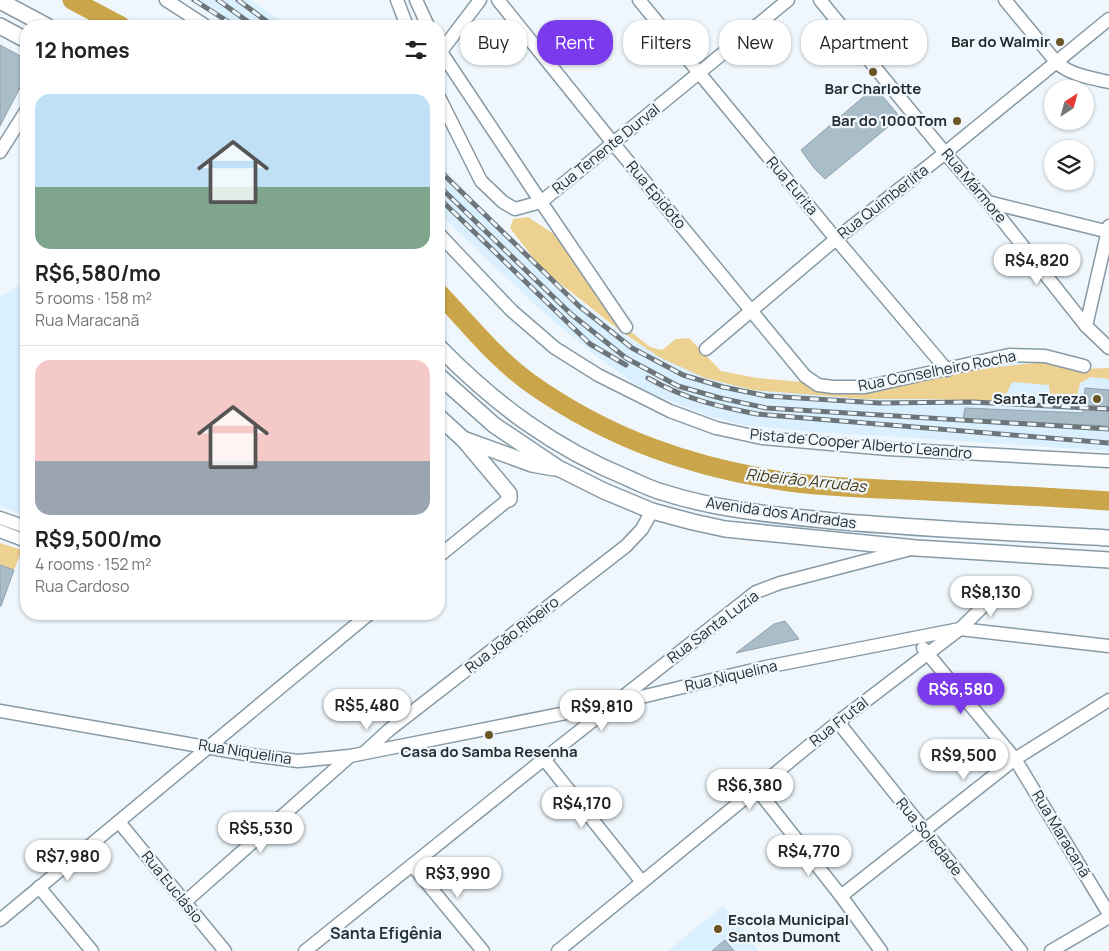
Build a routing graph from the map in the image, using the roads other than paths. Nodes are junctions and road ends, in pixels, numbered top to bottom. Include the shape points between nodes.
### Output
1 (166, 0) edge
2 (397, 0) edge
3 (416, 0) edge
4 (480, 0) edge
5 (498, 0) edge
6 (639, 0) edge
7 (788, 0) edge
8 (820, 0) edge
9 (1005, 0) edge
10 (0, 1) edge
11 (1109, 19) edge
12 (36, 20) edge
13 (197, 20) edge
14 (405, 20) edge
15 (425, 20) edge
16 (0, 26) edge
17 (20, 37) edge
18 (445, 44) edge
19 (445, 61) edge
20 (1056, 62) junction
21 (699, 74) junction
22 (1109, 82) edge
23 (445, 109) edge
24 (20, 120) edge
25 (613, 143) junction
26 (0, 152) edge
27 (946, 153) junction
28 (541, 202) junction
29 (988, 202) junction
30 (1108, 230) edge
31 (836, 239) junction
32 (445, 240) edge
33 (751, 310) junction
34 (1086, 326) junction
35 (626, 327) dead end
36 (1109, 348) edge
37 (706, 349) dead end
38 (445, 353) edge
39 (1084, 366) dead end
40 (946, 370) junction
41 (445, 381) edge
42 (818, 385) joint
43 (445, 422) edge
44 (463, 439) junction
45 (1109, 461) edge
46 (558, 468) junction
47 (509, 499) joint
48 (652, 510) junction
49 (0, 518) edge
50 (0, 531) edge
51 (20, 531) edge
52 (20, 533) edge
53 (1109, 538) edge
54 (916, 548) junction
55 (445, 551) edge
56 (1109, 560) edge
57 (1003, 587) dead end
58 (361, 620) edge
59 (960, 629) junction
60 (916, 638) junction
61 (1109, 646) edge
62 (928, 653) junction
63 (1109, 700) edge
64 (616, 703) junction
65 (0, 711) edge
66 (559, 714) junction
67 (838, 722) junction
68 (389, 730) junction
69 (573, 737) junction
70 (400, 745) junction
71 (210, 747) junction
72 (365, 752) junction
73 (350, 756) junction
74 (544, 759) junction
75 (1015, 759) junction
76 (756, 788) junction
77 (119, 822) junction
78 (923, 830) junction
79 (412, 865) junction
80 (642, 882) junction
81 (39, 887) junction
82 (841, 896) junction
83 (185, 902) junction
84 (1109, 915) edge
85 (0, 920) edge
86 (92, 951) edge
87 (225, 951) edge
88 (305, 951) edge
89 (482, 951) edge
90 (558, 951) edge
91 (881, 951) edge
92 (1021, 951) edge
93 (1051, 951) edge

1 - 13 street
2 - 14 street
3 - 15 street
4 - 18 street
5 - 25 street, Rua Epidoto
6 - 21 street, Rua Eurita
7 - 21 street, Rua Tenente Durval
8 - 27 street, Rua Mármore
9 - 20 street
10 - 12 main road
11 - 20 street, Rua Quimberlita
16 - 17 main road
19 - 28 street, Rua Tenente Durval
20 - 22 street via 1072,73
20 - 27 street, Rua Quimberlita
21 - 25 street, Rua Tenente Durval
21 - 31 street, Rua Eurita
23 - 28 street via 481,180 491,191 514,209
24 - 26 street
25 - 28 street, Rua Tenente Durval
25 - 33 street, Rua Epidoto
27 - 29 street, Rua Mármore
27 - 31 street, Rua Quimberlita
28 - 35 street
29 - 30 street
29 - 34 street, Rua Mármore
30 - 34 street
31 - 33 street, Rua Quimberlita
31 - 40 street, Rua Eurita
32 - 45 street, Pista de Cooper Alberto Leandro via 512,311 555,348 598,375 716,428 762,438 888,449
33 - 37 street, Rua Quimberlita
33 - 42 street, Rua Epidoto via 805,376
34 - 36 street, Rua Mármore
38 - 53 main road, Avenida dos Andradas via 488,394 554,442 661,492 737,510 792,517
39 - 40 street, Rua Conselheiro Rocha via 1046,356 1009,355
40 - 42 street, Rua Conselheiro Rocha via 866,387
41 - 46 main road, Avenida dos Andradas via 494,424
43 - 44 main road
44 - 46 main road via 532,464
44 - 47 main road via 506,490
46 - 48 main road, Avenida dos Andradas
47 - 55 street
48 - 54 main road, Avenida dos Andradas via 725,529
48 - 68 street, Rua João Ribeiro via 642,529 626,546
49 - 51 street
50 - 52 street
54 - 56 main road, Avenida dos Andradas
54 - 64 street, Rua Santa Luzia via 780,582 756,592
57 - 59 street, Rua Frutal
58 - 71 street
59 - 60 street, Rua Niquelina
59 - 61 street, Rua Niquelina
59 - 62 street, Rua Frutal
60 - 62 street, Rua Maracanã
60 - 64 street, Rua Niquelina via 766,667
62 - 67 street, Rua Frutal
62 - 75 street, Rua Maracanã
63 - 75 street
64 - 66 street, Rua Niquelina
64 - 69 street, Rua Santa Luzia
65 - 71 street, Rua Niquelina
66 - 69 street via 578,722 578,731
66 - 70 street, Rua Niquelina
67 - 76 street, Rua Frutal
67 - 78 street, Rua Soledade
68 - 70 street via 393,740
68 - 72 street, Rua João Ribeiro
69 - 74 street, Rua Santa Luzia
70 - 72 street, Rua Niquelina
71 - 73 street, Rua Niquelina via 298,761
71 - 77 street
72 - 73 street, Rua Niquelina
73 - 83 street
74 - 79 street, Rua Santa Luzia
74 - 80 street
75 - 78 street
75 - 84 street, Rua Maracanã
76 - 80 street, Rua Frutal
76 - 82 street
77 - 81 street
77 - 83 street, Rua Euclásio
78 - 82 street
78 - 92 street, Rua Soledade
79 - 88 street, Rua Santa Luzia
79 - 89 street
80 - 90 street, Rua Frutal
81 - 85 street
81 - 86 street
82 - 91 street
83 - 87 street, Rua Euclásio
84 - 93 street

